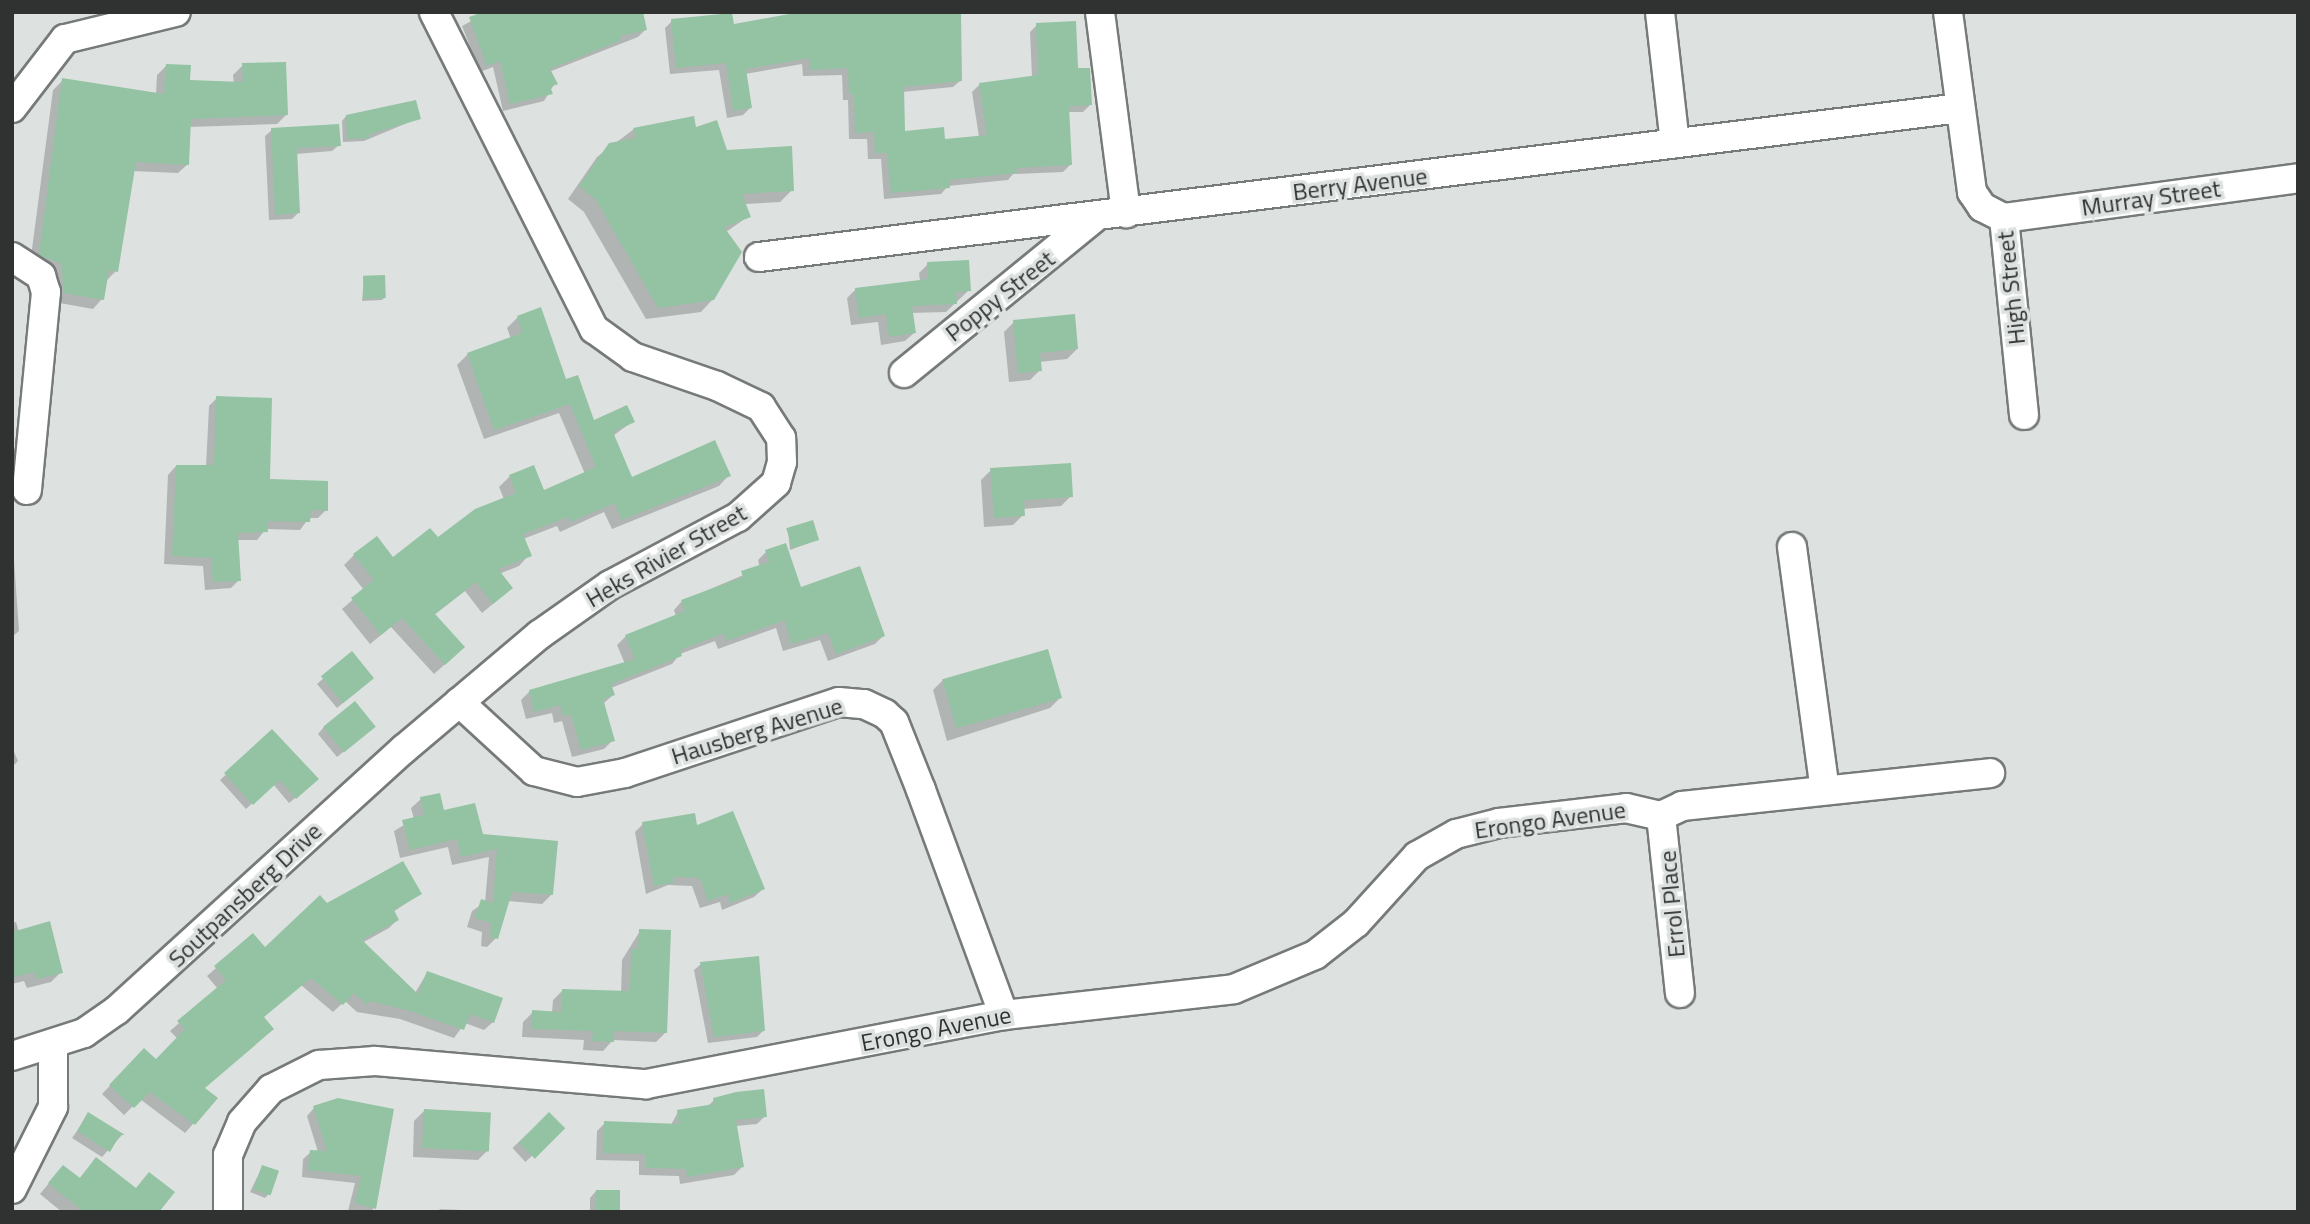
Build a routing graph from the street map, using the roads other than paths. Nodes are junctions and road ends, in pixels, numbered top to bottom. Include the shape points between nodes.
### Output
1 (434, 12) edge
2 (1100, 12) edge
3 (1660, 12) edge
4 (1948, 12) edge
5 (159, 13) edge
6 (12, 108) edge
7 (1960, 108) junction
8 (1675, 143) junction
9 (2298, 178) edge
10 (1126, 213) junction
11 (1094, 218) junction
12 (2004, 218) junction
13 (12, 257) edge
14 (759, 257) dead end
15 (904, 373) dead end
16 (2024, 415) dead end
17 (27, 490) dead end
18 (1792, 547) dead end
19 (459, 702) junction
20 (1990, 773) dead end
21 (1825, 790) junction
22 (1661, 816) junction
23 (1680, 993) dead end
24 (1004, 1015) junction
25 (53, 1045) junction
26 (12, 1056) edge
27 (12, 1189) edge
28 (228, 1212) edge

1 - 19 street, Heks Rivier Street via 594,329 633,357 751,400 772,418 782,449 776,483 754,506 578,605
2 - 10 street
3 - 8 street
4 - 7 street, High Street
5 - 6 street via 65,39
7 - 8 street, Berry Avenue
7 - 12 street, High Street via 1972,192 1982,208
8 - 10 street, Berry Avenue
9 - 12 street, Murray Street
10 - 11 street, Berry Avenue
11 - 14 street, Berry Avenue
11 - 15 street, Poppy Street
12 - 16 street, High Street
13 - 17 street via 41,276 46,292
18 - 21 street
19 - 24 street, Hausberg Avenue via 534,771 577,782 625,773 839,702 864,704 885,714 894,722 935,825
19 - 25 street, Soutpansberg Drive via 117,1010
20 - 21 street
21 - 22 street via 1682,806
22 - 23 street, Errol Place
22 - 24 street, Erongo Avenue via 1626,808 1467,830 1418,856 1331,943 1255,983 1184,996
24 - 28 street, Erongo Avenue via 646,1084 375,1061 320,1065 283,1081 250,1110 232,1142 226,1183
25 - 26 street, Soutpansberg Drive
25 - 27 street via 53,1108

